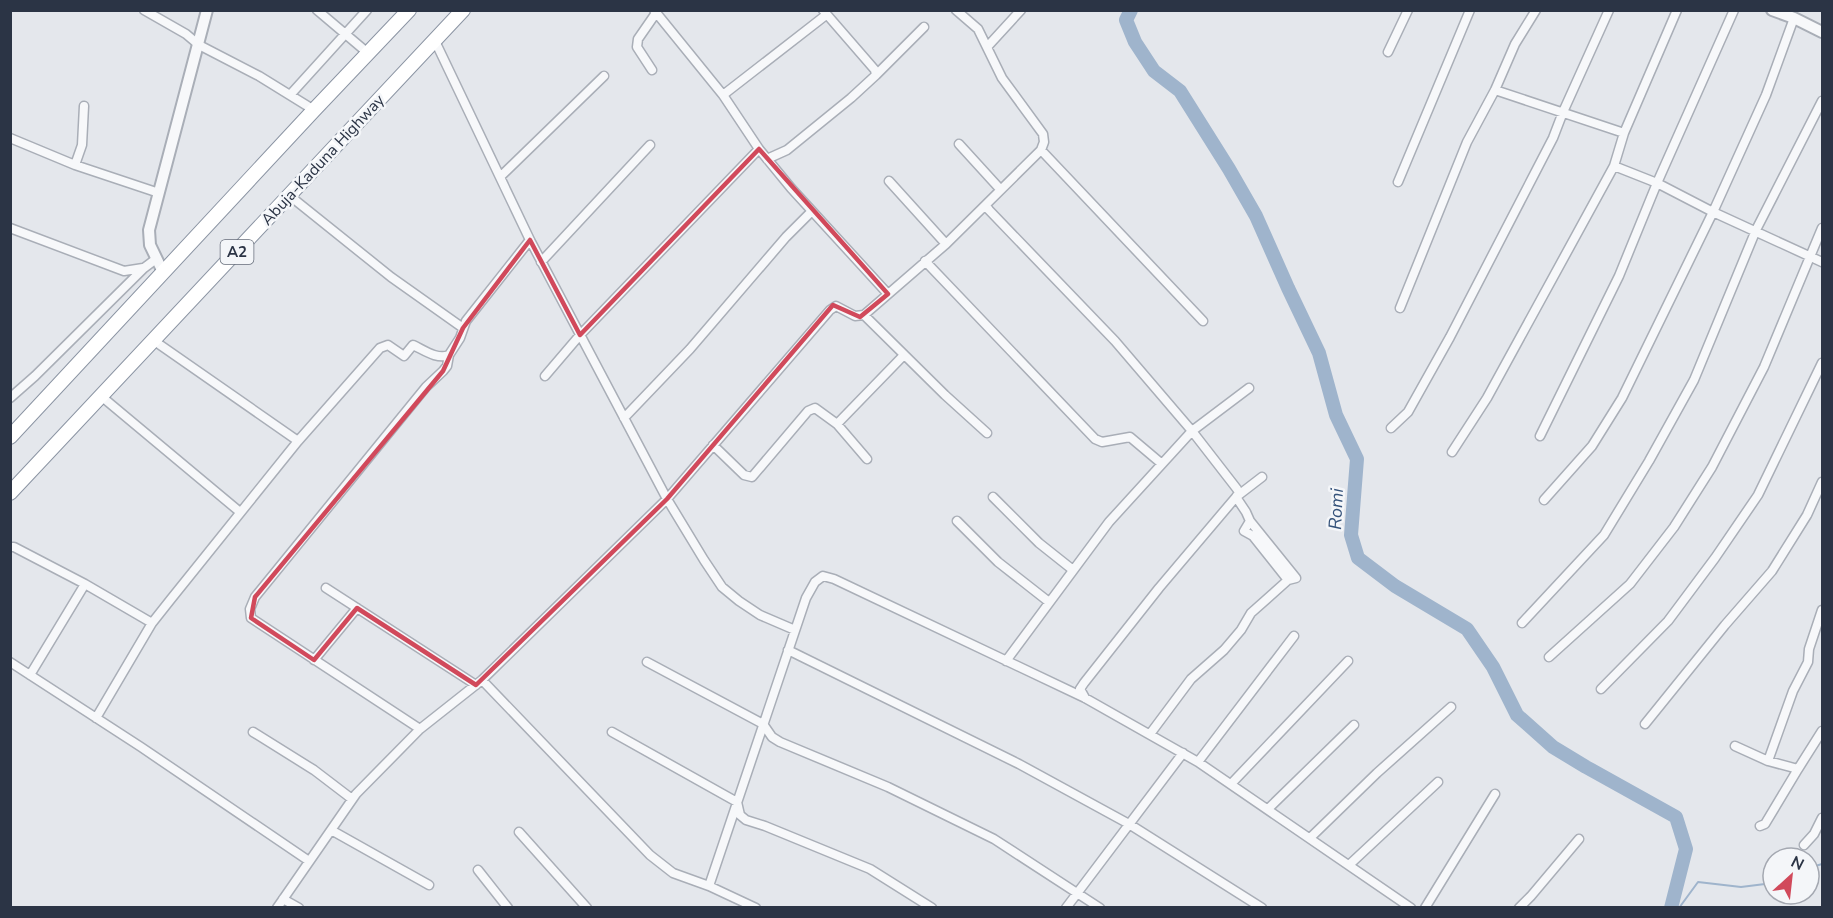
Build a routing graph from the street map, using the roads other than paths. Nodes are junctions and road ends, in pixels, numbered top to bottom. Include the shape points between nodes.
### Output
1 (144, 10) edge
2 (207, 10) edge
3 (317, 10) edge
4 (367, 10) edge
5 (409, 10) edge
6 (463, 10) edge
7 (956, 10) edge
8 (1022, 10) edge
9 (1408, 10) edge
10 (1470, 10) edge
11 (1536, 10) edge
12 (1609, 10) edge
13 (1677, 10) edge
14 (1734, 10) edge
15 (1772, 10) edge
16 (655, 12) edge
17 (824, 13) edge
18 (1794, 18) junction
19 (924, 27) dead end
20 (1822, 32) edge
21 (345, 34) junction
22 (435, 41) junction
23 (199, 45) junction
24 (988, 46) junction
25 (1389, 52) dead end
26 (369, 54) junction
27 (652, 70) dead end
28 (876, 75) junction
29 (604, 76) dead end
30 (1495, 90) junction
31 (290, 95) junction
32 (723, 95) junction
33 (1822, 101) edge
34 (84, 106) dead end
35 (314, 110) junction
36 (1563, 112) junction
37 (1624, 132) junction
38 (10, 138) edge
39 (959, 144) dead end
40 (651, 145) dead end
41 (759, 149) junction
42 (1041, 150) junction
43 (767, 159) junction
44 (75, 165) junction
45 (1614, 166) junction
46 (500, 177) junction
47 (888, 181) dead end
48 (1398, 182) dead end
49 (1657, 183) junction
50 (1000, 189) junction
51 (159, 193) junction
52 (290, 196) junction
53 (985, 209) junction
54 (812, 211) junction
55 (1713, 212) junction
56 (10, 228) edge
57 (1822, 228) edge
58 (1756, 230) junction
59 (530, 240) junction
60 (946, 244) junction
61 (1810, 256) junction
62 (156, 259) junction
63 (541, 261) junction
64 (925, 261) junction
65 (1822, 262) edge
66 (144, 268) junction
67 (163, 272) junction
68 (888, 294) junction
69 (1400, 308) dead end
70 (864, 315) junction
71 (1203, 321) dead end
72 (464, 328) junction
73 (580, 335) junction
74 (153, 340) junction
75 (449, 355) junction
76 (904, 355) junction
77 (1822, 363) edge
78 (544, 376) dead end
79 (1249, 388) dead end
80 (101, 396) junction
81 (10, 398) edge
82 (624, 418) junction
83 (837, 424) junction
84 (1391, 428) dead end
85 (1192, 432) junction
86 (987, 433) dead end
87 (1540, 436) dead end
88 (10, 437) edge
89 (298, 441) junction
90 (713, 445) junction
91 (1452, 452) dead end
92 (867, 459) dead end
93 (1162, 464) junction
94 (1262, 477) dead end
95 (1822, 482) edge
96 (10, 493) edge
97 (993, 497) dead end
98 (1236, 497) junction
99 (667, 499) junction
100 (1544, 500) dead end
101 (240, 512) junction
102 (957, 521) dead end
103 (10, 547) edge
104 (1073, 570) junction
105 (85, 584) junction
106 (327, 588) dead end
107 (1049, 602) junction
108 (357, 608) junction
109 (1822, 610) edge
110 (152, 623) junction
111 (1522, 623) dead end
112 (795, 630) junction
113 (1294, 636) dead end
114 (788, 650) junction
115 (1549, 657) dead end
116 (314, 660) junction
117 (1006, 661) junction
118 (1348, 661) dead end
119 (10, 662) edge
120 (647, 662) dead end
121 (30, 675) junction
122 (479, 682) junction
123 (1601, 689) dead end
124 (1085, 698) junction
125 (1451, 707) dead end
126 (96, 718) junction
127 (1645, 723) dead end
128 (764, 724) junction
129 (1354, 725) dead end
130 (420, 729) junction
131 (1822, 731) edge
132 (253, 732) dead end
133 (612, 732) dead end
134 (1150, 734) junction
135 (1735, 746) dead end
136 (1183, 753) junction
137 (1768, 761) junction
138 (1198, 762) junction
139 (1798, 768) junction
140 (1438, 782) dead end
141 (1231, 784) junction
142 (1495, 794) dead end
143 (352, 799) junction
144 (737, 802) junction
145 (1268, 809) junction
146 (1822, 818) edge
147 (1129, 824) junction
148 (1760, 826) dead end
149 (331, 830) junction
150 (519, 832) dead end
151 (1310, 838) junction
152 (1580, 839) dead end
153 (1804, 845) dead end
154 (309, 861) junction
155 (1349, 865) junction
156 (478, 870) dead end
157 (429, 885) dead end
158 (709, 886) junction
159 (1077, 893) junction
160 (283, 899) junction
161 (742, 900) junction
162 (277, 908) edge
163 (299, 908) edge
164 (508, 908) edge
165 (587, 908) edge
166 (734, 908) edge
167 (756, 908) edge
168 (932, 908) edge
169 (1066, 908) edge
170 (1100, 908) edge
171 (1262, 908) edge
172 (1411, 908) edge
173 (1425, 908) edge
174 (1519, 908) edge

1 - 23 street
2 - 23 street
3 - 21 street
4 - 21 street
5 - 26 highway, A2
6 - 22 highway, Abuja-Kaduna Highway / A2
7 - 24 street via 978,29
8 - 24 street
9 - 25 street
10 - 48 street
11 - 30 street via 1515,44
12 - 36 street
13 - 37 street
14 - 49 street
15 - 18 street
16 - 27 street via 637,47
16 - 32 street
17 - 28 street
17 - 32 street
18 - 20 street
18 - 55 street via 1766,95
19 - 28 street
21 - 26 street
21 - 31 street
22 - 46 street
22 - 52 highway, Abuja-Kaduna Highway / A2
23 - 31 street
23 - 51 street
24 - 42 street via 1002,78 1042,134
26 - 35 highway, A2
28 - 43 street via 787,150
29 - 46 street
30 - 36 street
30 - 69 street via 1467,142
31 - 35 street
32 - 41 street
33 - 58 street
34 - 44 street via 82,144
35 - 67 highway, A2
36 - 37 street
36 - 84 street via 1450,337 1407,412
37 - 45 street
38 - 44 street
39 - 50 street
40 - 63 street
41 - 43 street
41 - 73 street
42 - 50 street
42 - 71 street
43 - 54 street
44 - 51 street
45 - 49 street
45 - 91 street via 1487,398
46 - 59 street
47 - 60 street
49 - 55 street
49 - 87 street via 1619,276
50 - 53 street
51 - 62 street via 149,230
52 - 72 street via 391,277
52 - 74 highway, Abuja-Kaduna Highway / A2
53 - 60 street
53 - 85 street via 1115,341
54 - 68 street
54 - 82 street
55 - 58 street
55 - 100 street via 1622,398 1592,446
56 - 66 street via 124,271
57 - 61 street
58 - 61 street
58 - 111 street via 1694,380 1649,461 1604,535
59 - 63 street
59 - 72 street
60 - 64 street
61 - 65 street
61 - 115 street via 1764,367 1712,466 1674,527 1630,584
62 - 66 street
62 - 67 street
63 - 73 street
64 - 68 street
64 - 93 street via 1095,439 1102,442 1130,437
66 - 81 street
67 - 88 highway, A2
68 - 70 street
70 - 76 street
70 - 90 street via 855,316 836,306 830,310
72 - 75 street
73 - 78 street
73 - 82 street
74 - 80 highway, Abuja-Kaduna Highway / A2
74 - 89 street
75 - 89 street via 435,355 413,345 404,356 388,345 381,348
75 - 116 street via 443,372 426,387 255,597 251,618
76 - 83 street
76 - 86 street
77 - 123 street via 1758,495 1668,621
79 - 85 street
80 - 96 highway, Abuja-Kaduna Highway / A2
80 - 101 street
82 - 99 street
83 - 90 street via 812,408 752,477 744,475
83 - 92 street
85 - 93 street
85 - 98 street via 1237,489
89 - 101 street
90 - 99 street
93 - 104 street via 1109,522
94 - 98 street
95 - 127 street via 1772,571
97 - 104 street
98 - 124 street via 1084,683 1080,690
98 - 134 street via 1250,521 1245,531 1288,580 1251,613 1224,650 1191,678
99 - 112 street via 722,587 760,615
99 - 122 street
101 - 110 street
102 - 107 street via 998,562
103 - 105 street
104 - 107 street
105 - 110 street
105 - 121 street
106 - 108 street
107 - 117 street
108 - 116 street
108 - 122 street
109 - 137 street via 1808,662 1793,691
110 - 126 street
112 - 114 street
112 - 117 street via 806,598 823,576
113 - 138 street
114 - 128 street
114 - 147 street via 984,745
116 - 130 street
117 - 124 street
118 - 141 street
119 - 121 street
120 - 128 street
121 - 126 street
122 - 130 street
122 - 158 street via 650,855 673,873
124 - 134 street
125 - 151 street
126 - 154 street
128 - 144 street
128 - 159 street via 780,742 888,787 994,839
129 - 145 street
130 - 143 street
131 - 139 street
132 - 143 street
133 - 144 street
134 - 136 street
135 - 137 street
136 - 138 street
136 - 147 street
137 - 139 street
138 - 141 street
139 - 148 street via 1765,824
140 - 155 street
141 - 145 street
142 - 173 street
143 - 149 street
144 - 158 street
144 - 168 street via 740,815 746,820 870,868
145 - 151 street
146 - 153 street
147 - 159 street
147 - 171 street
149 - 154 street
149 - 157 street
150 - 165 street
151 - 155 street
152 - 174 street
154 - 160 street
155 - 172 street
156 - 164 street
158 - 161 street
159 - 169 street
159 - 170 street
160 - 162 street
160 - 163 street
161 - 166 street
161 - 167 street

